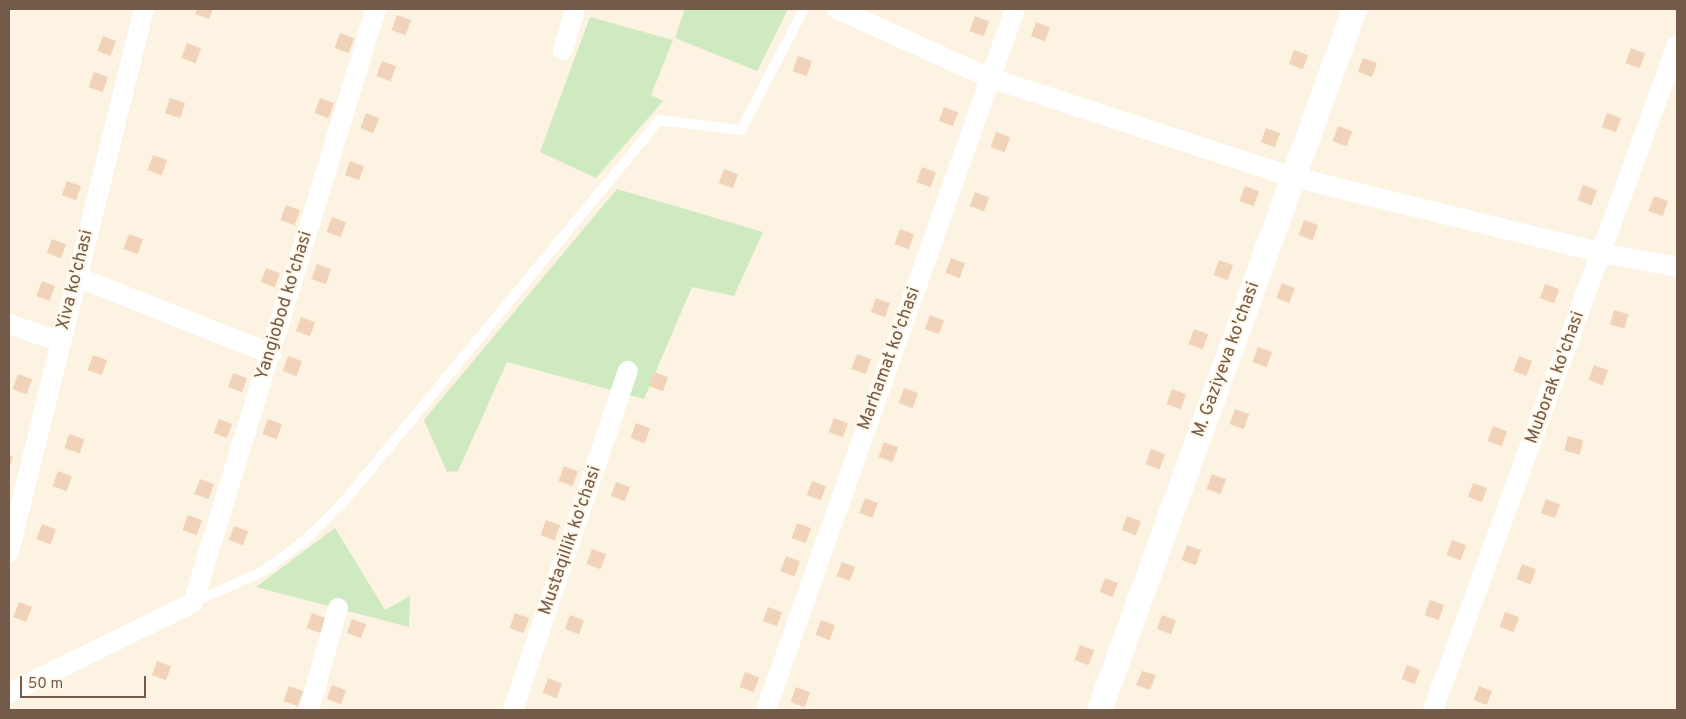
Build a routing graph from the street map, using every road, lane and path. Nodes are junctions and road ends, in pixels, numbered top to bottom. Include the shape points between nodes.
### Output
1 (144, 9) edge
2 (376, 9) edge
3 (575, 9) edge
4 (804, 9) edge
5 (837, 9) edge
6 (1015, 9) edge
7 (1354, 9) edge
8 (1677, 45) edge
9 (563, 50) dead end
10 (990, 78) junction
11 (1293, 176) junction
12 (1602, 253) junction
13 (1677, 267) edge
14 (78, 277) junction
15 (9, 324) edge
16 (61, 342) junction
17 (271, 354) junction
18 (628, 371) dead end
19 (9, 552) edge
20 (193, 603) junction
21 (338, 608) dead end
22 (9, 693) edge
23 (309, 710) edge
24 (513, 710) edge
25 (766, 710) edge
26 (1099, 710) edge
27 (1433, 710) edge

1 - 14 street, Xiva ko'chasi
2 - 17 street, Yangiobod ko'chasi
3 - 9 street
4 - 20 lane via 741,130 660,120 341,505 304,541 262,572
5 - 10 street
6 - 10 street, Marhamat ko'chasi
7 - 11 street, M. Gaziyeva ko'chasi
8 - 12 street, Muborak ko'chasi
10 - 11 street
10 - 25 street, Marhamat ko'chasi
11 - 12 street
11 - 26 street, M. Gaziyeva ko'chasi
12 - 13 street
12 - 27 street, Muborak ko'chasi
14 - 16 street, Xiva ko'chasi
14 - 17 street
15 - 16 street
16 - 19 street, Xiva ko'chasi
17 - 20 street, Yangiobod ko'chasi
18 - 24 street, Mustaqillik ko'chasi
20 - 22 street
21 - 23 street

